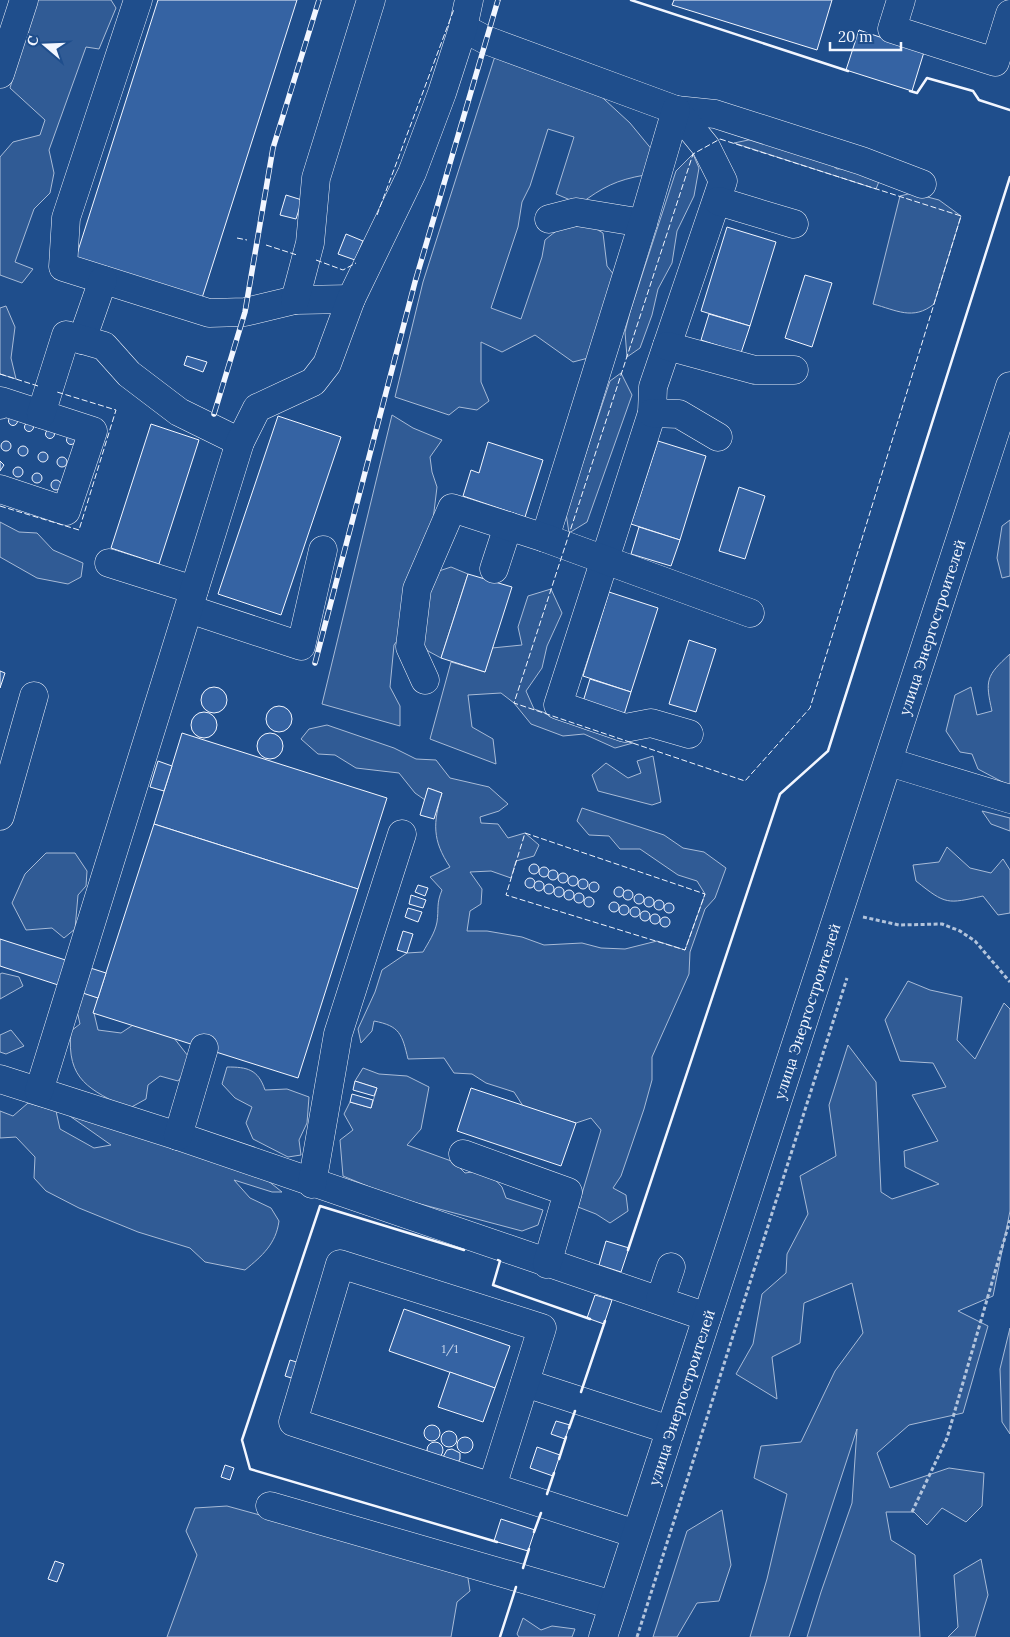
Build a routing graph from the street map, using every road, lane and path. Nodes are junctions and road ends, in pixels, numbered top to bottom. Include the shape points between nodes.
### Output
1 (24, 0) edge
2 (138, 0) edge
3 (371, 0) edge
4 (470, 0) edge
5 (901, 0) edge
6 (1009, 19) edge
7 (464, 28) junction
8 (0, 74) edge
9 (676, 110) junction
10 (922, 184) dead end
11 (718, 201) junction
12 (549, 220) dead end
13 (643, 223) junction
14 (794, 224) dead end
15 (103, 280) junction
16 (351, 299) junction
17 (295, 300) junction
18 (82, 340) junction
19 (667, 346) junction
20 (794, 370) dead end
21 (1010, 386) edge
22 (0, 405) edge
23 (652, 413) junction
24 (41, 414) junction
25 (718, 437) dead end
26 (240, 442) junction
27 (0, 489) edge
28 (508, 526) junction
29 (545, 538) junction
30 (324, 550) dead end
31 (605, 560) junction
32 (109, 563) dead end
33 (494, 569) dead end
34 (192, 600) junction
35 (750, 613) dead end
36 (425, 680) dead end
37 (34, 696) dead end
38 (688, 734) dead end
39 (889, 762) junction
40 (1010, 799) edge
41 (0, 816) edge
42 (402, 834) dead end
43 (840, 911) junction
44 (850, 969) dead end
45 (1010, 982) edge
46 (204, 1048) dead end
47 (0, 1078) edge
48 (39, 1091) junction
49 (178, 1136) junction
50 (463, 1154) dead end
51 (312, 1184) junction
52 (1010, 1220) edge
53 (547, 1264) junction
54 (671, 1266) dead end
55 (660, 1300) junction
56 (707, 1317) junction
57 (525, 1383) junction
58 (670, 1430) junction
59 (492, 1487) junction
60 (270, 1506) dead end
61 (912, 1512) dead end
62 (636, 1534) junction
63 (613, 1605) junction
64 (603, 1637) edge
65 (637, 1637) edge

1 - 8 main road
2 - 15 main road via 66,218 63,267
3 - 17 main road via 316,178 310,243
4 - 7 main road
5 - 6 main road via 892,29 996,62
7 - 9 main road via 486,40
7 - 16 main road via 412,172
9 - 10 main road via 715,114 862,161
9 - 11 main road via 706,146 723,181
9 - 13 main road
11 - 14 main road
11 - 19 main road
12 - 13 main road via 576,212
13 - 29 main road
15 - 17 main road via 209,313 245,312
15 - 18 main road
16 - 17 main road
16 - 26 main road via 327,364 313,382 257,408
18 - 24 main road via 66,335
18 - 26 main road via 104,346 130,374 179,412
19 - 20 main road via 755,370
19 - 23 main road via 653,387
21 - 39 main road, улица Энергостроителей
22 - 24 main road via 1,401
23 - 25 main road via 680,414
23 - 31 main road
24 - 27 main road via 93,431 66,511
26 - 34 main road
28 - 29 main road
28 - 33 main road
28 - 36 main road via 452,508 417,589 410,647
29 - 31 main road
30 - 34 main road via 301,646
31 - 35 main road
31 - 38 main road via 558,705 625,728 651,723
32 - 34 main road
34 - 48 main road
37 - 41 main road
39 - 40 main road
39 - 43 main road, улица Энергостроителей
42 - 51 main road via 338,1034
43 - 45 path via 899,925 942,924 960,931 975,941
43 - 56 main road, улица Энергостроителей
44 - 65 path
46 - 49 main road
47 - 48 main road
48 - 49 main road
49 - 51 main road
50 - 53 main road via 568,1192
51 - 53 main road
52 - 61 path via 947,1438
53 - 55 main road
54 - 55 main road
55 - 56 main road
56 - 58 main road, улица Энергостроителей
57 - 58 main road via 623,1405
57 - 59 main road
57 - 59 main road via 542,1328 340,1264 293,1422
58 - 62 main road, улица Энергостроителей
59 - 62 main road
60 - 63 main road
62 - 63 main road, улица Энергостроителей
63 - 64 main road, улица Энергостроителей

